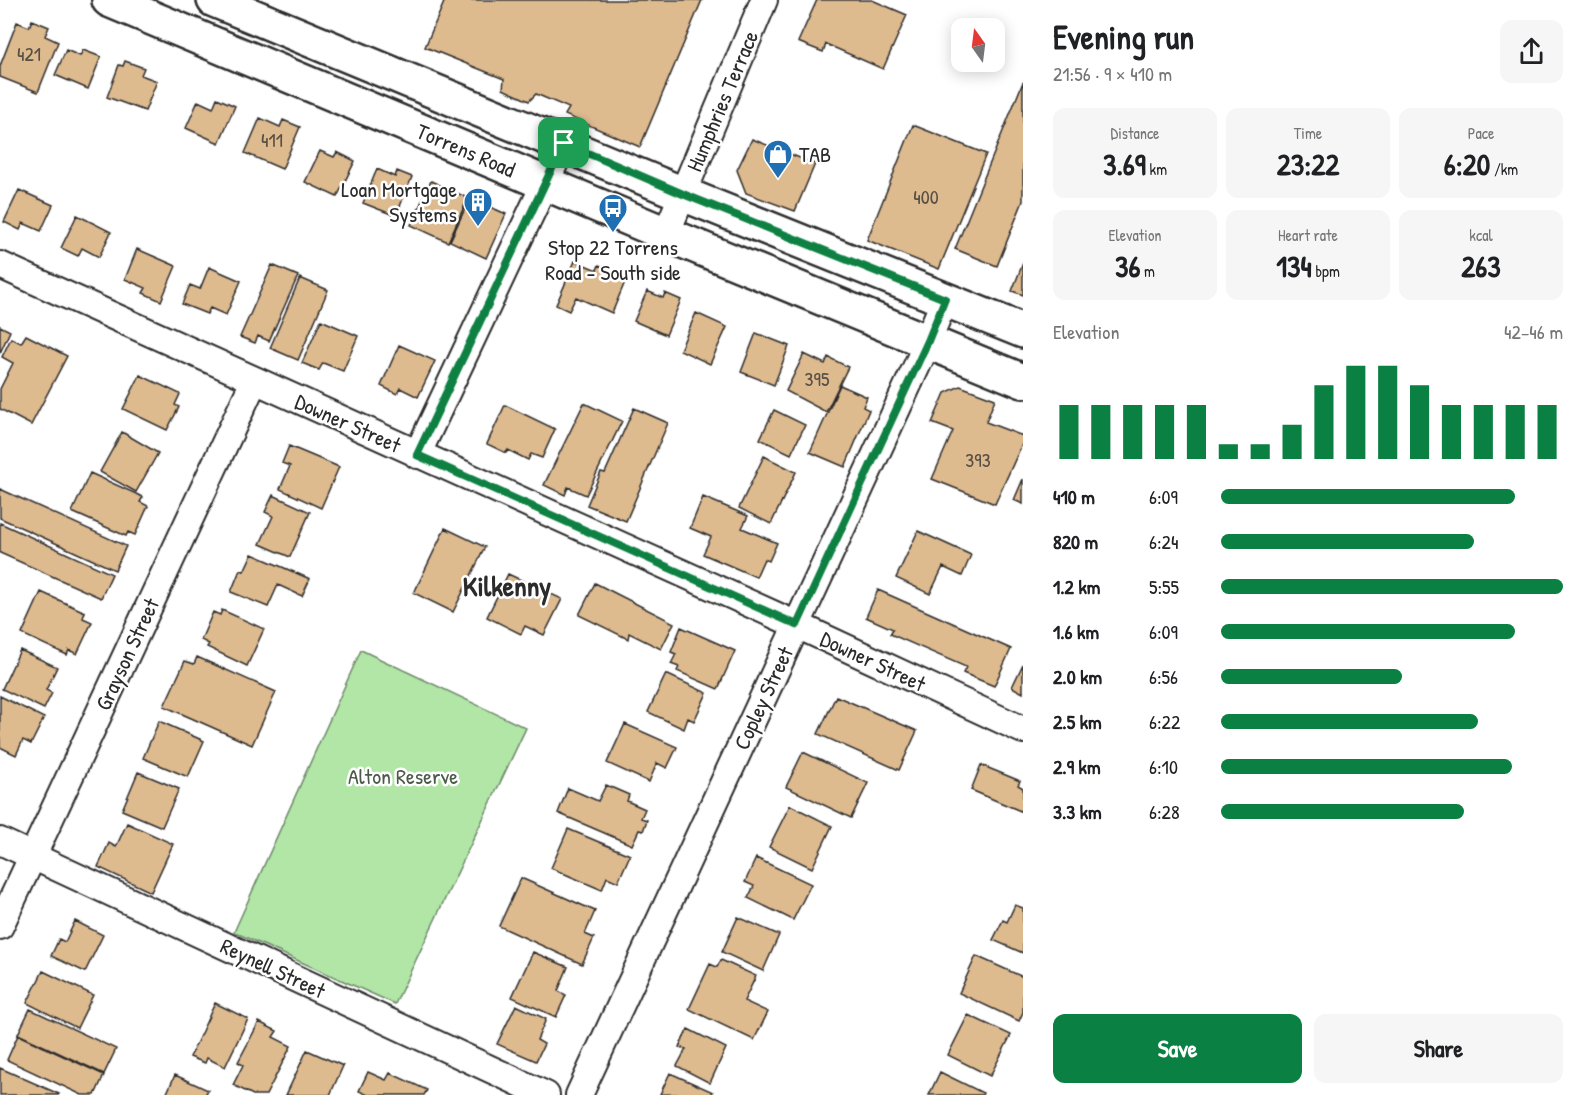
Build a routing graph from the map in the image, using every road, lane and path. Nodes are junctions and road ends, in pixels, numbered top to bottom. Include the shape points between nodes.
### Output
1 (109, 0) edge
2 (214, 0) edge
3 (764, 0) edge
4 (256, 18) junction
5 (239, 54) junction
6 (564, 143) junction
7 (546, 184) junction
8 (683, 194) junction
9 (666, 234) junction
10 (0, 266) edge
11 (945, 299) junction
12 (1023, 332) edge
13 (928, 341) junction
14 (254, 381) junction
15 (1023, 381) edge
16 (417, 455) junction
17 (797, 625) junction
18 (1023, 730) edge
19 (0, 841) edge
20 (32, 856) junction
21 (0, 926) edge
22 (546, 1095) edge
23 (579, 1095) edge

1 - 5 main road, Torrens Road
2 - 4 main road, Torrens Road
3 - 8 street, Humphries Terrace
4 - 5 main road
4 - 6 main road, Torrens Road
5 - 7 main road, Torrens Road
6 - 7 street
6 - 8 main road, Torrens Road
7 - 9 main road, Torrens Road
7 - 16 street
8 - 9 street, Humphries Terrace
8 - 11 main road, Torrens Road
9 - 13 main road, Torrens Road
10 - 14 street, Downer Street
11 - 12 main road, Torrens Road
11 - 13 street, Copley Street
13 - 15 main road, Torrens Road
13 - 17 street, Copley Street
14 - 16 street, Downer Street
14 - 20 street, Grayson Street
16 - 17 street, Downer Street
17 - 18 street, Downer Street
17 - 23 street, Copley Street
19 - 20 street, Reynell Street
20 - 21 street, Grayson Street
20 - 22 street, Reynell Street

